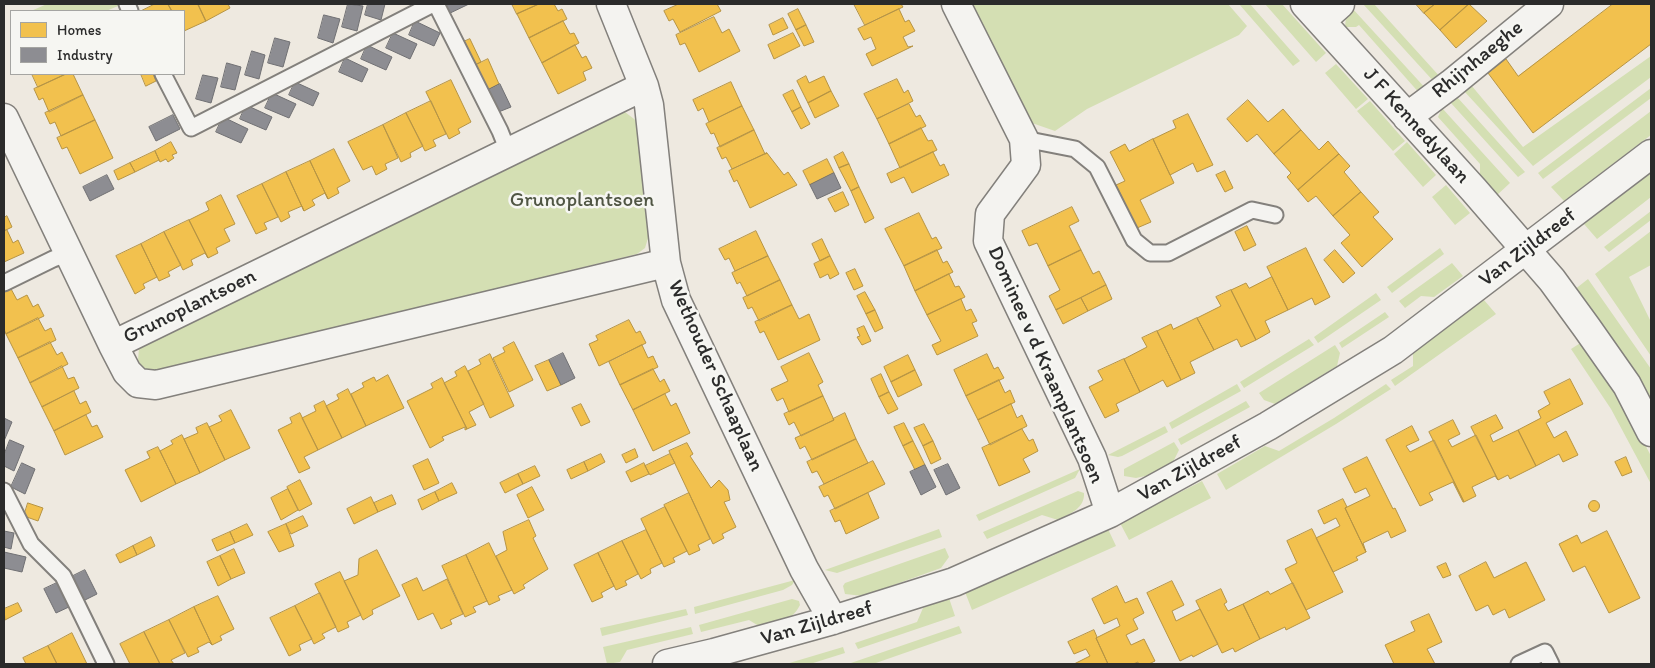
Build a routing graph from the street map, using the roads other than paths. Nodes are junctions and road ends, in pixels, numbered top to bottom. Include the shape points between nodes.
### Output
1 (435, 4) edge
2 (611, 4) edge
3 (956, 4) edge
4 (1549, 4) edge
5 (1322, 10) edge
6 (164, 75) edge
7 (644, 86) junction
8 (1407, 117) junction
9 (4, 118) edge
10 (1024, 139) junction
11 (508, 151) junction
12 (1651, 154) edge
13 (1275, 215) dead end
14 (1525, 251) junction
15 (69, 254) junction
16 (666, 263) junction
17 (4, 282) edge
18 (113, 345) junction
19 (1651, 432) edge
20 (4, 491) edge
21 (1110, 513) junction
22 (833, 620) junction
23 (106, 664) edge
24 (667, 664) edge
25 (1519, 664) edge
26 (1551, 664) edge

1 - 6 lane via 191,128
1 - 11 lane
2 - 7 street, Wethouder Schaaplaan
3 - 10 street, Dominee v d Kraanplantsoen
4 - 8 street, Rhijnhaeghe
5 - 8 street, J F Kennedylaan
7 - 11 street, Grunoplantsoen
7 - 16 street, Wethouder Schaaplaan via 649,104
8 - 14 street, J F Kennedylaan
9 - 15 street, Grunoplantsoen
10 - 13 lane via 1075,149 1097,167 1134,240 1150,253 1168,254 1252,210
10 - 21 street, Dominee v d Kraanplantsoen via 1026,165 990,214 988,242 1092,458
11 - 18 street, Grunoplantsoen
12 - 14 street, Van Zijldreef
14 - 19 street, J F Kennedylaan via 1552,280 1627,385
14 - 21 street, Van Zijldreef via 1393,350 1268,426
15 - 17 lane
15 - 18 street, Grunoplantsoen
16 - 18 street, Grunoplantsoen via 156,385 138,384 127,372
16 - 22 street, Wethouder Schaaplaan via 676,300 804,569
20 - 23 lane via 30,544 63,576
21 - 22 street, Van Zijldreef via 954,582
22 - 24 street, Van Zijldreef
25 - 26 lane via 1545,652

